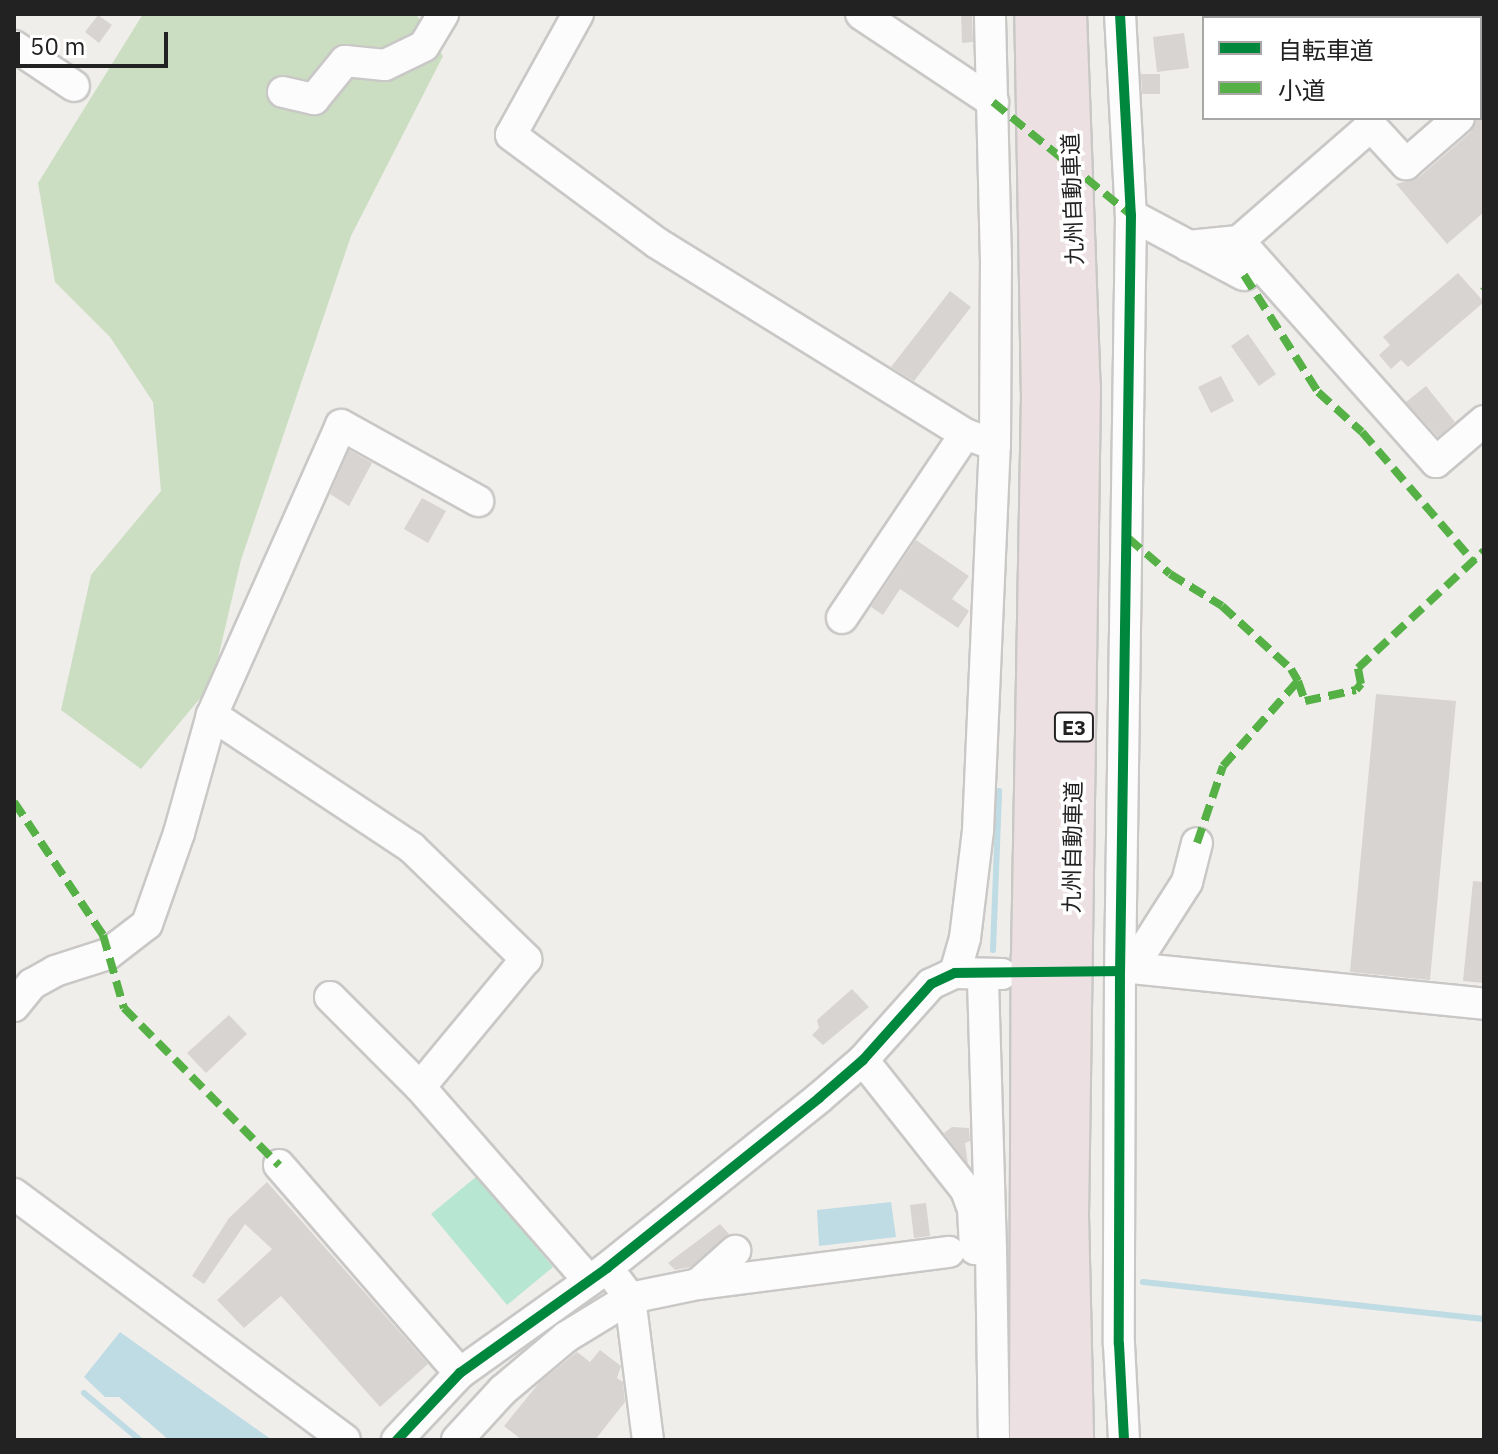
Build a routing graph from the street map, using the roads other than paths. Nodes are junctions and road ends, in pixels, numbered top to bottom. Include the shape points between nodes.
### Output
1 (443, 14) edge
2 (578, 14) edge
3 (861, 14) edge
4 (990, 14) edge
5 (1036, 14) edge
6 (1065, 14) edge
7 (1120, 14) edge
8 (14, 46) edge
9 (74, 86) dead end
10 (283, 92) dead end
11 (993, 102) junction
12 (1457, 120) edge
13 (1131, 215) junction
14 (1239, 241) junction
15 (1188, 246) junction
16 (1244, 275) dead end
17 (1484, 421) edge
18 (965, 434) junction
19 (995, 445) junction
20 (478, 501) dead end
21 (842, 618) dead end
22 (212, 715) junction
23 (1197, 843) dead end
24 (1124, 968) junction
25 (1087, 972) dead end
26 (980, 974) junction
27 (330, 997) dead end
28 (1484, 1004) edge
29 (14, 1006) edge
30 (863, 1060) junction
31 (420, 1087) junction
32 (279, 1165) dead end
33 (14, 1194) edge
34 (972, 1250) junction
35 (735, 1251) dead end
36 (598, 1275) junction
37 (698, 1284) junction
38 (630, 1298) junction
39 (460, 1373) junction
40 (345, 1440) edge
41 (397, 1440) edge
42 (457, 1440) edge
43 (648, 1440) edge
44 (994, 1440) edge
45 (1031, 1440) edge
46 (1072, 1440) edge
47 (1124, 1440) edge

1 - 10 street via 424,46 385,65 345,61 314,99
2 - 18 street via 511,135 657,243
3 - 11 street
4 - 11 street
5 - 45 highway, 九州自動車道 / E3 via 1043,398
6 - 46 highway, 九州自動車道 / E3 via 1079,388 1067,1199
7 - 13 street
8 - 9 street
11 - 19 street
12 - 14 street via 1406,164 1371,126
13 - 15 street
13 - 24 street
14 - 15 street
14 - 17 street via 1436,462
15 - 16 street
18 - 19 street
18 - 21 street
19 - 26 street via 978,830 965,938
20 - 22 street via 341,425
22 - 29 street via 147,924 108,954 32,984
22 - 31 street via 411,847 526,959
23 - 24 street via 1187,882
24 - 25 street
24 - 28 street
24 - 47 street via 1119,1344
26 - 30 street via 931,984
26 - 34 street
27 - 31 street
30 - 34 street via 966,1190 973,1209
30 - 36 street
31 - 36 street
32 - 39 street
33 - 40 street
34 - 37 street
34 - 44 street
35 - 37 street
36 - 38 street
36 - 39 street
37 - 38 street
38 - 42 street via 566,1337 503,1390
38 - 43 street
39 - 41 street

